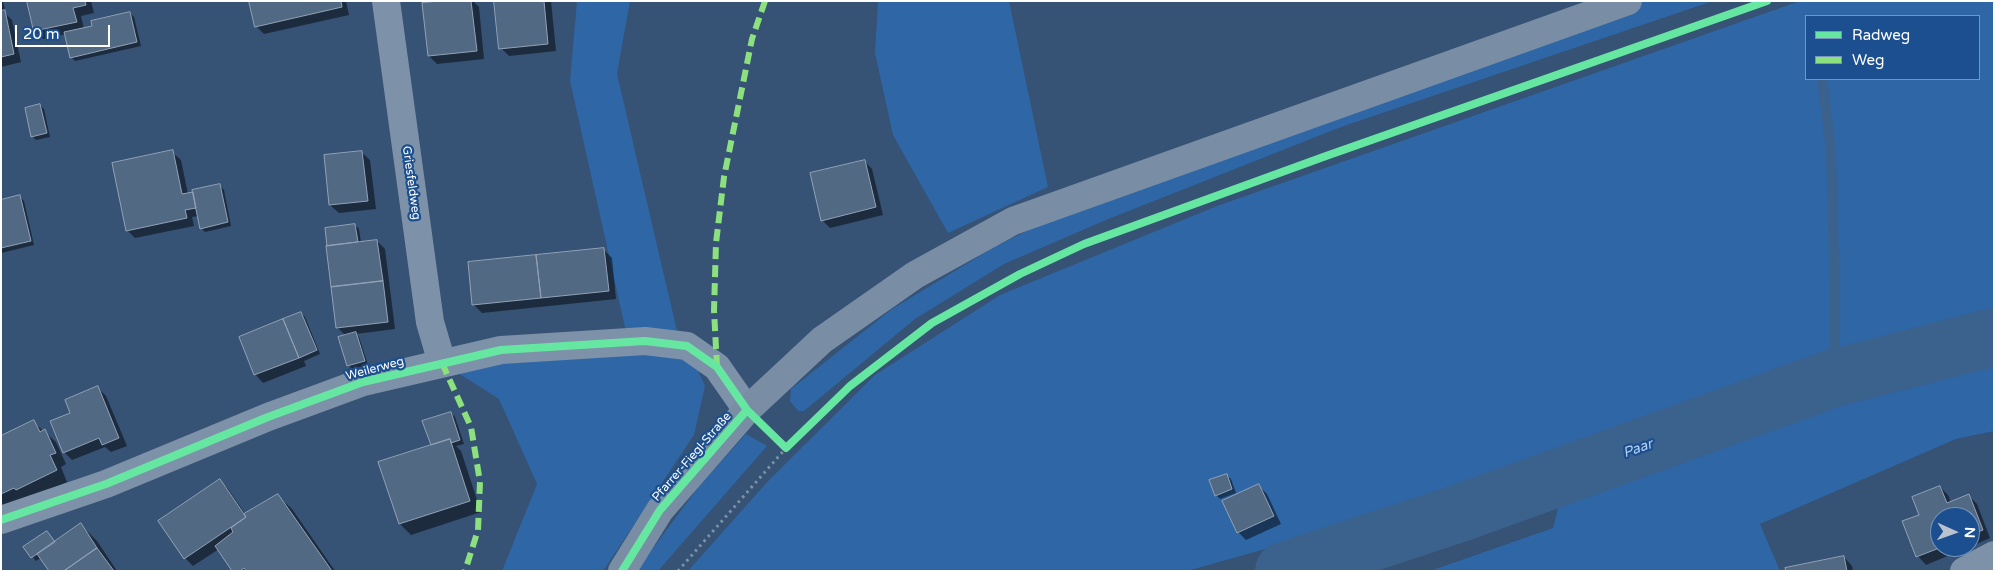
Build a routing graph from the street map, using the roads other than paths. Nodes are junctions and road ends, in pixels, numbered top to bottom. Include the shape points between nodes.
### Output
1 (386, 1) edge
2 (1628, 1) edge
3 (442, 363) junction
4 (747, 410) junction
5 (1, 520) edge
6 (1994, 555) edge
7 (622, 571) edge
8 (1964, 571) edge

1 - 3 street, Griesfeldweg via 430,322
2 - 4 main road, Pfarrer-Fiegl-Straße via 1013,221 915,275 822,340
3 - 4 street, Weilerweg via 501,350 645,341 687,346 717,367
3 - 5 street, Weilerweg via 363,382 268,417 106,484
4 - 7 main road, Pfarrer-Fiegl-Straße via 660,510
6 - 8 street

